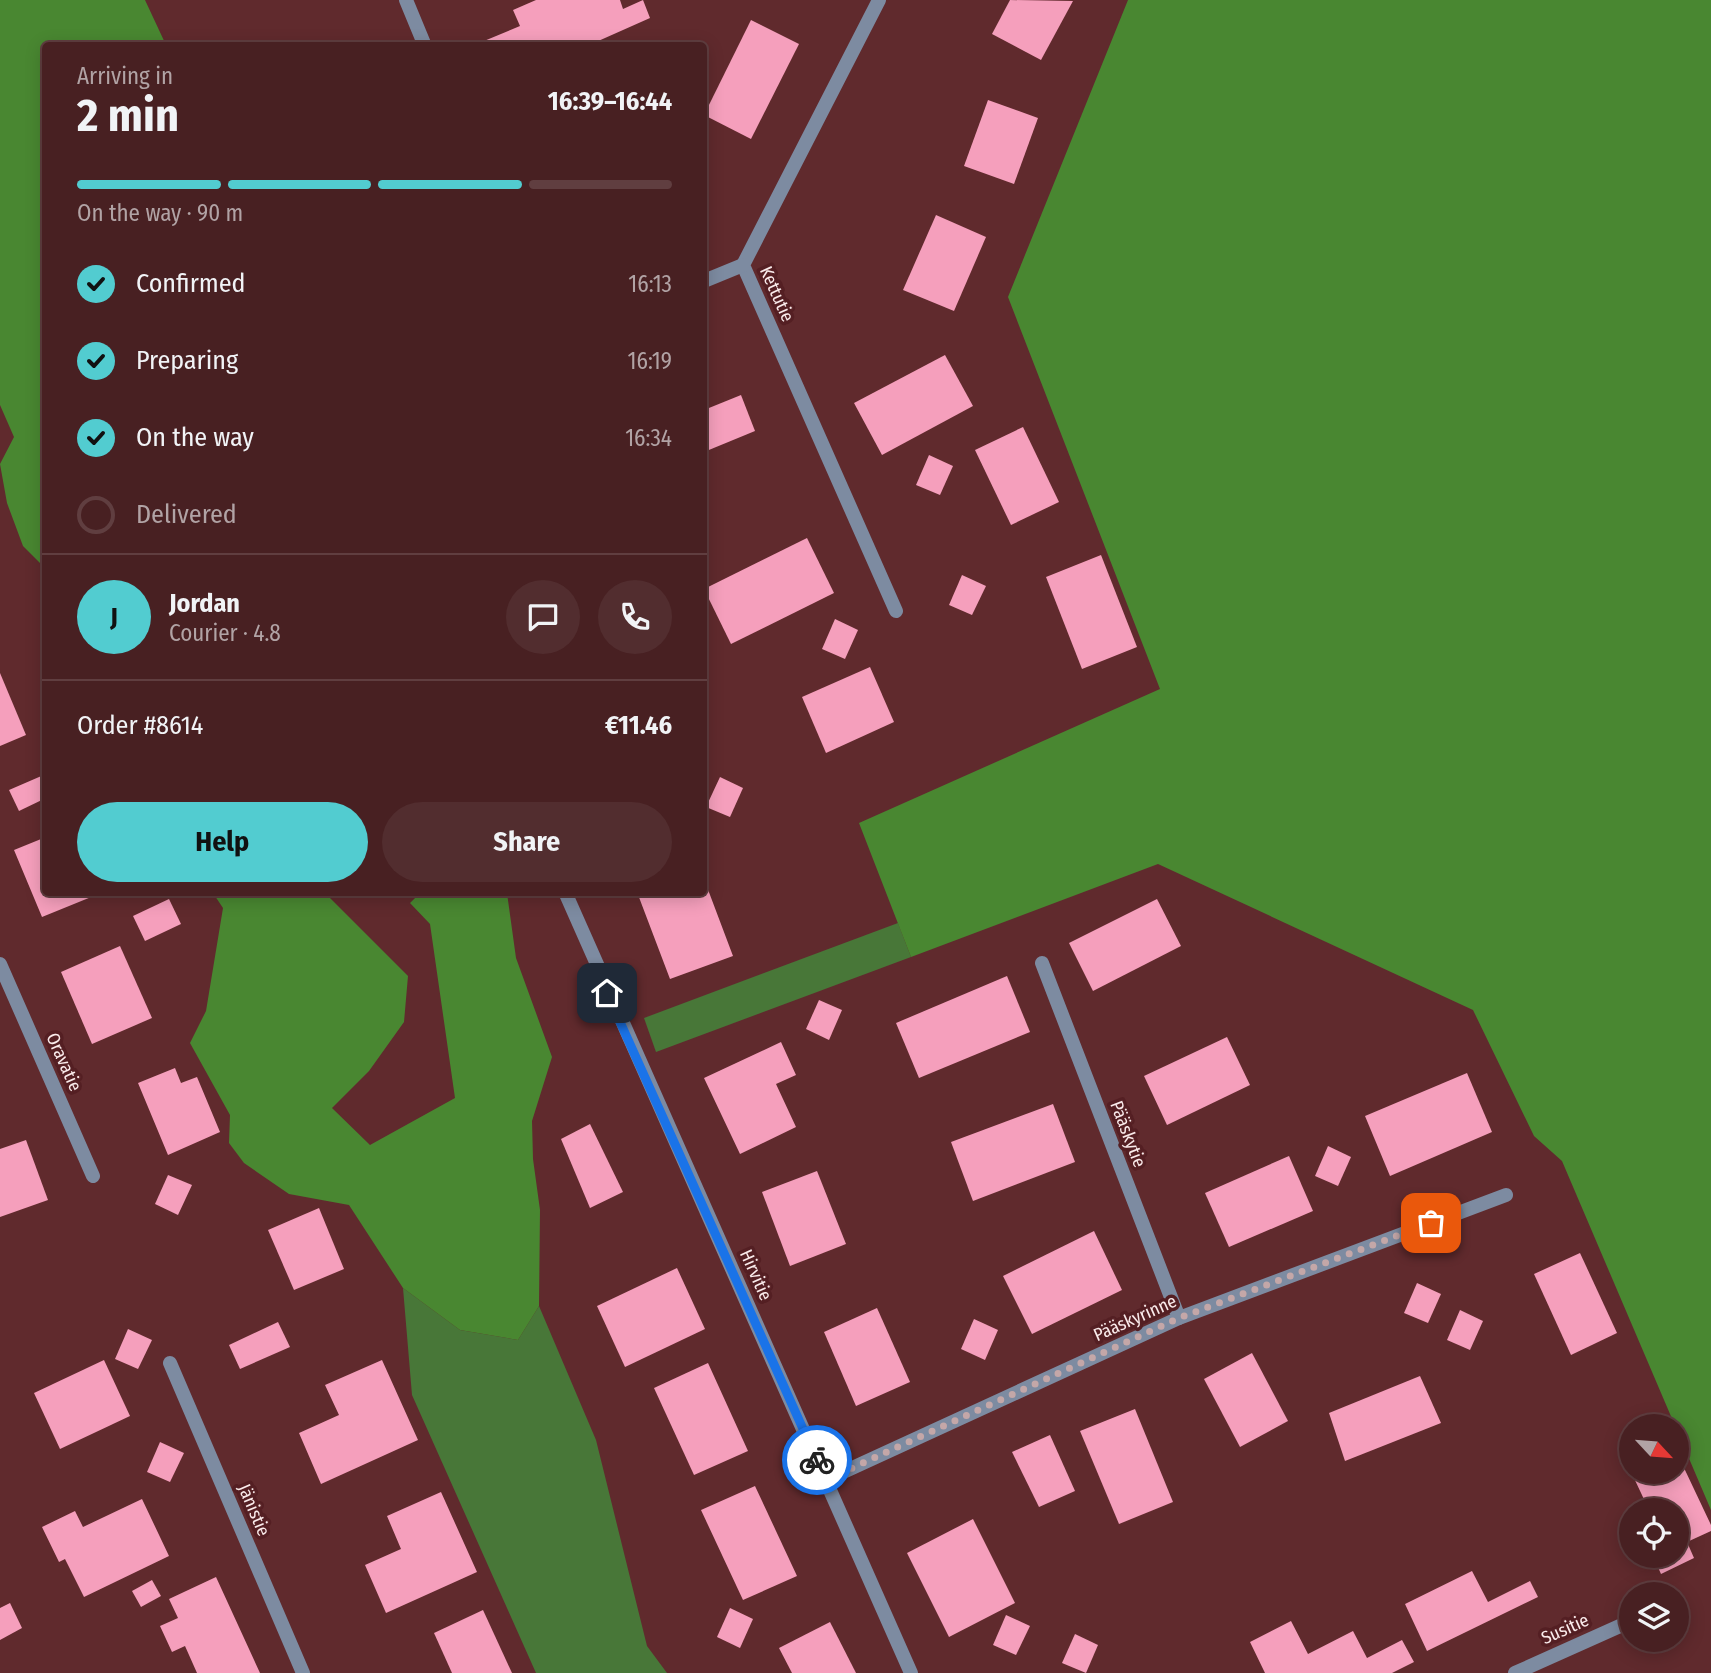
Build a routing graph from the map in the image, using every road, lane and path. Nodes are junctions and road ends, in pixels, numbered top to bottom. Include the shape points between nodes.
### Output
1 (405, 0) edge
2 (879, 0) edge
3 (423, 42) edge
4 (743, 265) junction
5 (707, 280) edge
6 (896, 611) dead end
7 (567, 896) edge
8 (1042, 963) dead end
9 (0, 964) edge
10 (93, 1175) dead end
11 (1506, 1195) dead end
12 (1179, 1318) junction
13 (170, 1363) dead end
14 (826, 1480) junction
15 (1619, 1626) edge
16 (303, 1673) edge
17 (911, 1673) edge
18 (1515, 1673) edge

1 - 3 street
2 - 4 street, Kettutie
4 - 5 street
4 - 6 street, Kettutie
7 - 14 street, Hirvitie
8 - 12 street, Pääskytie
9 - 10 street, Oravatie
11 - 12 street, Pääskyrinne
12 - 14 street, Pääskyrinne
13 - 16 street, Jänistie
14 - 17 street, Hirvitie
15 - 18 street, Susitie

